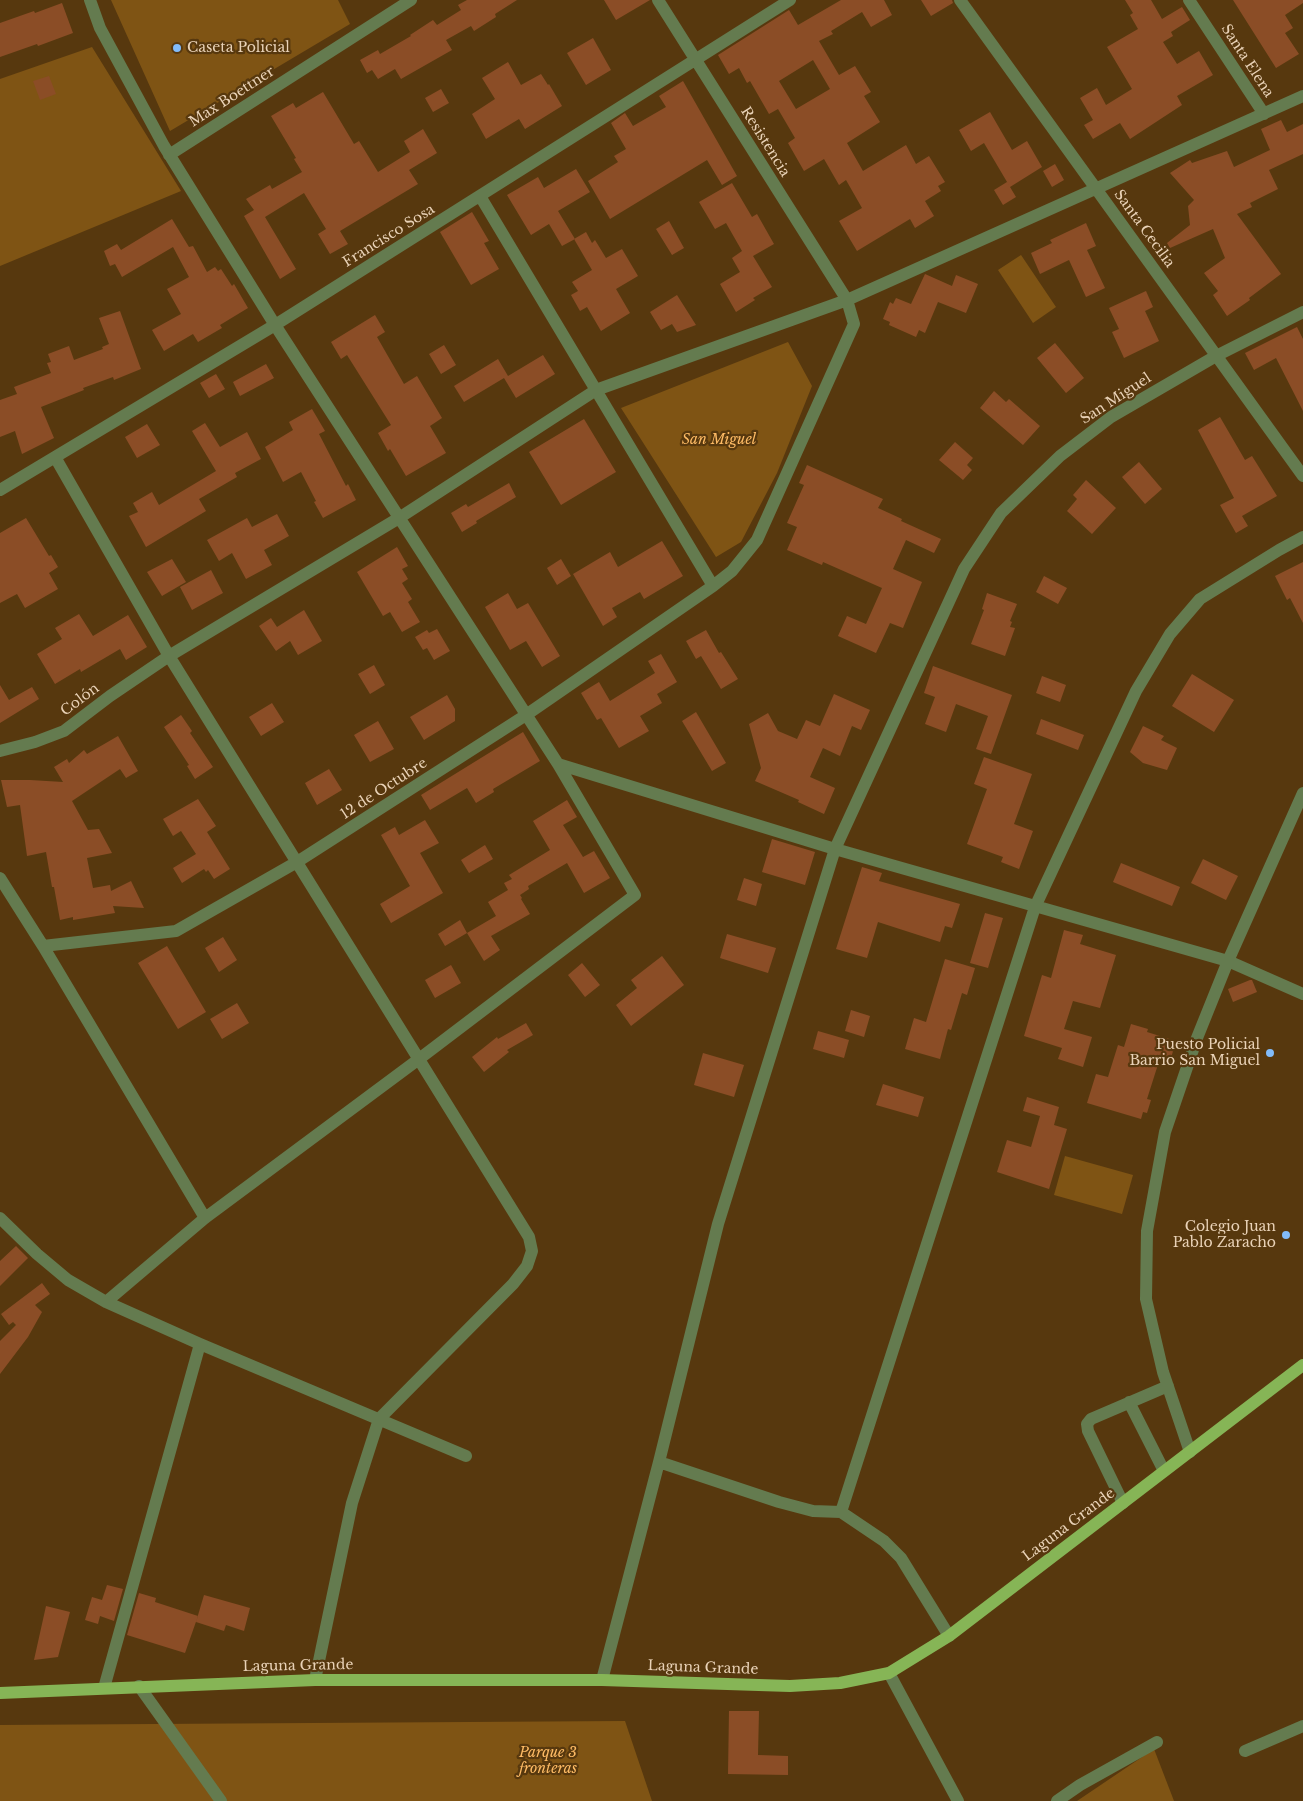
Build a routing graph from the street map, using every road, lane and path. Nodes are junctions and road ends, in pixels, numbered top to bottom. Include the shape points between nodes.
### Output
1 (90, 0) edge
2 (411, 0) edge
3 (658, 0) edge
4 (790, 0) edge
5 (960, 0) edge
6 (1189, 0) edge
7 (696, 60) junction
8 (1303, 96) edge
9 (1264, 114) junction
10 (169, 155) junction
11 (1097, 189) junction
12 (480, 196) junction
13 (847, 300) junction
14 (1303, 312) edge
15 (275, 326) junction
16 (1216, 356) junction
17 (596, 390) junction
18 (55, 457) junction
19 (1303, 476) edge
20 (0, 490) edge
21 (399, 518) junction
22 (1303, 537) edge
23 (713, 586) junction
24 (169, 656) junction
25 (526, 715) junction
26 (0, 751) edge
27 (558, 764) junction
28 (1303, 793) edge
29 (835, 849) junction
30 (297, 862) junction
31 (0, 878) edge
32 (1035, 907) junction
33 (42, 946) junction
34 (1228, 961) junction
35 (1303, 994) edge
36 (419, 1059) junction
37 (0, 1218) edge
38 (205, 1218) junction
39 (106, 1302) junction
40 (200, 1344) junction
41 (1303, 1365) edge
42 (1168, 1386) junction
43 (1129, 1402) junction
44 (379, 1419) junction
45 (1190, 1452) junction
46 (466, 1456) dead end
47 (659, 1462) junction
48 (1164, 1471) junction
49 (1123, 1503) junction
50 (841, 1512) junction
51 (949, 1636) junction
52 (889, 1672) junction
53 (315, 1680) junction
54 (602, 1680) junction
55 (139, 1686) junction
56 (104, 1688) junction
57 (0, 1693) edge
58 (1303, 1726) edge
59 (1157, 1742) dead end
60 (1245, 1751) dead end
61 (221, 1801) edge
62 (958, 1801) edge
63 (1056, 1801) edge

1 - 10 street via 100,28
2 - 10 street, Max Boettner
3 - 7 street, Resistencia
4 - 7 street, Francisco Sosa
5 - 11 street, Santa Cecilia
6 - 9 street, Santa Elena
7 - 12 street, Francisco Sosa
7 - 13 street, Resistencia
8 - 9 street, Colón
9 - 11 street, Colón
10 - 15 street
11 - 13 street, Colón
11 - 16 street, Santa Cecilia
12 - 15 street, Francisco Sosa
12 - 17 street
13 - 17 street, Colón
13 - 23 street, Resistencia via 854,324 757,540 732,571
14 - 16 street, San Miguel
15 - 18 street, Francisco Sosa
15 - 21 street
16 - 19 street, Santa Cecilia
16 - 29 street, San Miguel via 1111,417 1060,456 1001,513 964,569
17 - 21 street, Colón
17 - 23 street
18 - 20 street, Francisco Sosa
18 - 24 street
21 - 24 street, Colón
21 - 25 street
22 - 32 street via 1200,599 1170,634 1136,691
23 - 25 street, 12 de Octubre
24 - 26 street, Colón via 64,731
24 - 30 street
25 - 27 street
25 - 30 street, 12 de Octubre
27 - 29 street
27 - 36 street via 635,895
28 - 34 street
29 - 32 street
29 - 47 street, San Miguel via 718,1224
30 - 33 street, 12 de Octubre via 176,931
30 - 36 street
31 - 33 street
32 - 34 street
32 - 50 street
33 - 38 street
34 - 35 street
34 - 42 street via 1165,1132 1147,1231 1146,1299
36 - 38 street
36 - 44 street via 529,1237 532,1251 527,1266 513,1284
37 - 39 street via 68,1280
38 - 39 street
39 - 40 street
40 - 44 street
40 - 56 street
41 - 45 main road, Laguna Grande
42 - 43 street
42 - 45 street
43 - 48 street
43 - 49 street via 1091,1419 1087,1424
44 - 46 street
44 - 53 street via 352,1503
45 - 48 main road, Laguna Grande
47 - 50 street via 779,1502 813,1511
47 - 54 street, San Miguel
48 - 49 main road, Laguna Grande
49 - 51 main road, Laguna Grande
50 - 51 street via 884,1541 901,1558
51 - 52 main road, Laguna Grande
52 - 54 main road, Laguna Grande via 840,1683 790,1686
52 - 62 street
53 - 54 main road, Laguna Grande
53 - 55 main road, Laguna Grande
55 - 56 main road, Laguna Grande
55 - 61 street
56 - 57 main road, Laguna Grande
58 - 60 street
59 - 63 street

